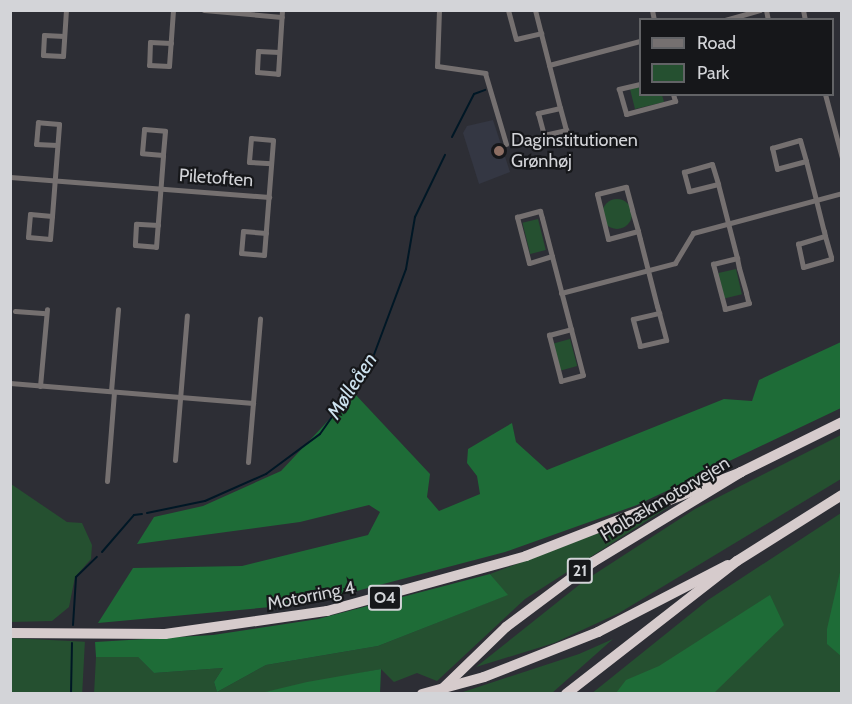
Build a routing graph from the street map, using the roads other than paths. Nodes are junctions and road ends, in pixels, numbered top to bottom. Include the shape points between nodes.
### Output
1 (66, 10) edge
2 (173, 10) edge
3 (204, 10) edge
4 (439, 10) edge
5 (508, 10) edge
6 (535, 10) edge
7 (760, 10) edge
8 (282, 14) edge
9 (732, 18) edge
10 (541, 33) junction
11 (64, 36) junction
12 (639, 41) edge
13 (171, 43) junction
14 (279, 52) junction
15 (549, 65) junction
16 (639, 84) edge
17 (674, 96) edge
18 (826, 96) edge
19 (560, 108) junction
20 (506, 144) dead end
21 (57, 145) junction
22 (163, 155) junction
23 (842, 158) edge
24 (806, 161) junction
25 (271, 163) junction
26 (10, 177) edge
27 (54, 181) junction
28 (718, 184) junction
29 (160, 189) junction
30 (842, 193) edge
31 (268, 197) junction
32 (816, 200) junction
33 (52, 216) junction
34 (728, 222) junction
35 (158, 225) junction
36 (638, 231) junction
37 (266, 233) junction
38 (825, 236) junction
39 (552, 256) junction
40 (737, 258) junction
41 (648, 269) junction
42 (561, 292) junction
43 (118, 309) dead end
44 (15, 311) dead end
45 (659, 313) junction
46 (187, 315) dead end
47 (260, 319) dead end
48 (571, 329) junction
49 (13, 384) edge
50 (40, 386) junction
51 (113, 392) junction
52 (180, 397) junction
53 (253, 403) junction
54 (842, 422) edge
55 (175, 460) dead end
56 (248, 462) dead end
57 (741, 472) junction
58 (107, 481) dead end
59 (842, 495) edge
60 (737, 561) junction
61 (10, 633) edge
62 (422, 693) edge
63 (438, 693) edge
64 (566, 693) edge

1 - 11 street
2 - 13 street
3 - 8 street
4 - 20 street via 437,66 485,73
5 - 10 street via 516,39
6 - 10 street
7 - 9 street
8 - 14 street
10 - 15 street
11 - 11 street via 44,35 43,55 63,57
12 - 15 street
13 - 13 street via 150,42 149,64 169,66
14 - 14 street via 258,51 257,72 278,74
15 - 19 street
16 - 17 street via 620,89 626,114 675,101
18 - 23 street
19 - 19 street via 538,113 544,135 566,130
21 - 21 street via 59,124 38,122 36,144
21 - 27 street
22 - 22 street, Piletoften via 142,153 144,129 165,131
22 - 29 street, Piletoften
24 - 24 street via 800,140 772,148 777,169
24 - 32 street
25 - 25 street, Piletoften via 273,140 251,138 249,162
25 - 31 street, Piletoften
26 - 27 street, Piletoften
27 - 29 street, Piletoften
27 - 33 street
28 - 28 street via 689,191 684,171 712,164
28 - 34 street
29 - 31 street, Piletoften
29 - 35 street, Piletoften
30 - 32 street
31 - 37 street, Piletoften
32 - 34 street
32 - 38 street
33 - 33 street via 30,214 28,237 50,239
34 - 40 street
34 - 41 street via 693,233 679,260
35 - 35 street, Piletoften via 156,247 135,245 136,224
36 - 36 street via 626,187 597,195 608,239
36 - 41 street
37 - 37 street, Piletoften via 243,231 242,253 264,255
38 - 38 street via 798,244 803,267 831,259
39 - 39 street via 529,262 517,217 540,211
39 - 42 street
40 - 40 street via 748,303 725,309 713,264
41 - 42 street
41 - 45 street
42 - 48 street
43 - 51 street
44 - 50 street via 46,311
45 - 45 street via 633,320 640,346 666,339
46 - 52 street
47 - 53 street
48 - 48 street via 583,375 561,381 549,335
49 - 50 street
50 - 51 street
51 - 52 street
51 - 58 street
52 - 53 street
52 - 55 street
53 - 56 street
54 - 57 highway, Holbækmotorvejen / 21
57 - 61 highway, Motorring 4 / O4 via 526,556 327,611 165,634
57 - 63 highway, Holbækmotorvejen / 21 via 544,596
59 - 60 highway
60 - 62 highway, bridge via 598,632 484,677
60 - 64 highway

